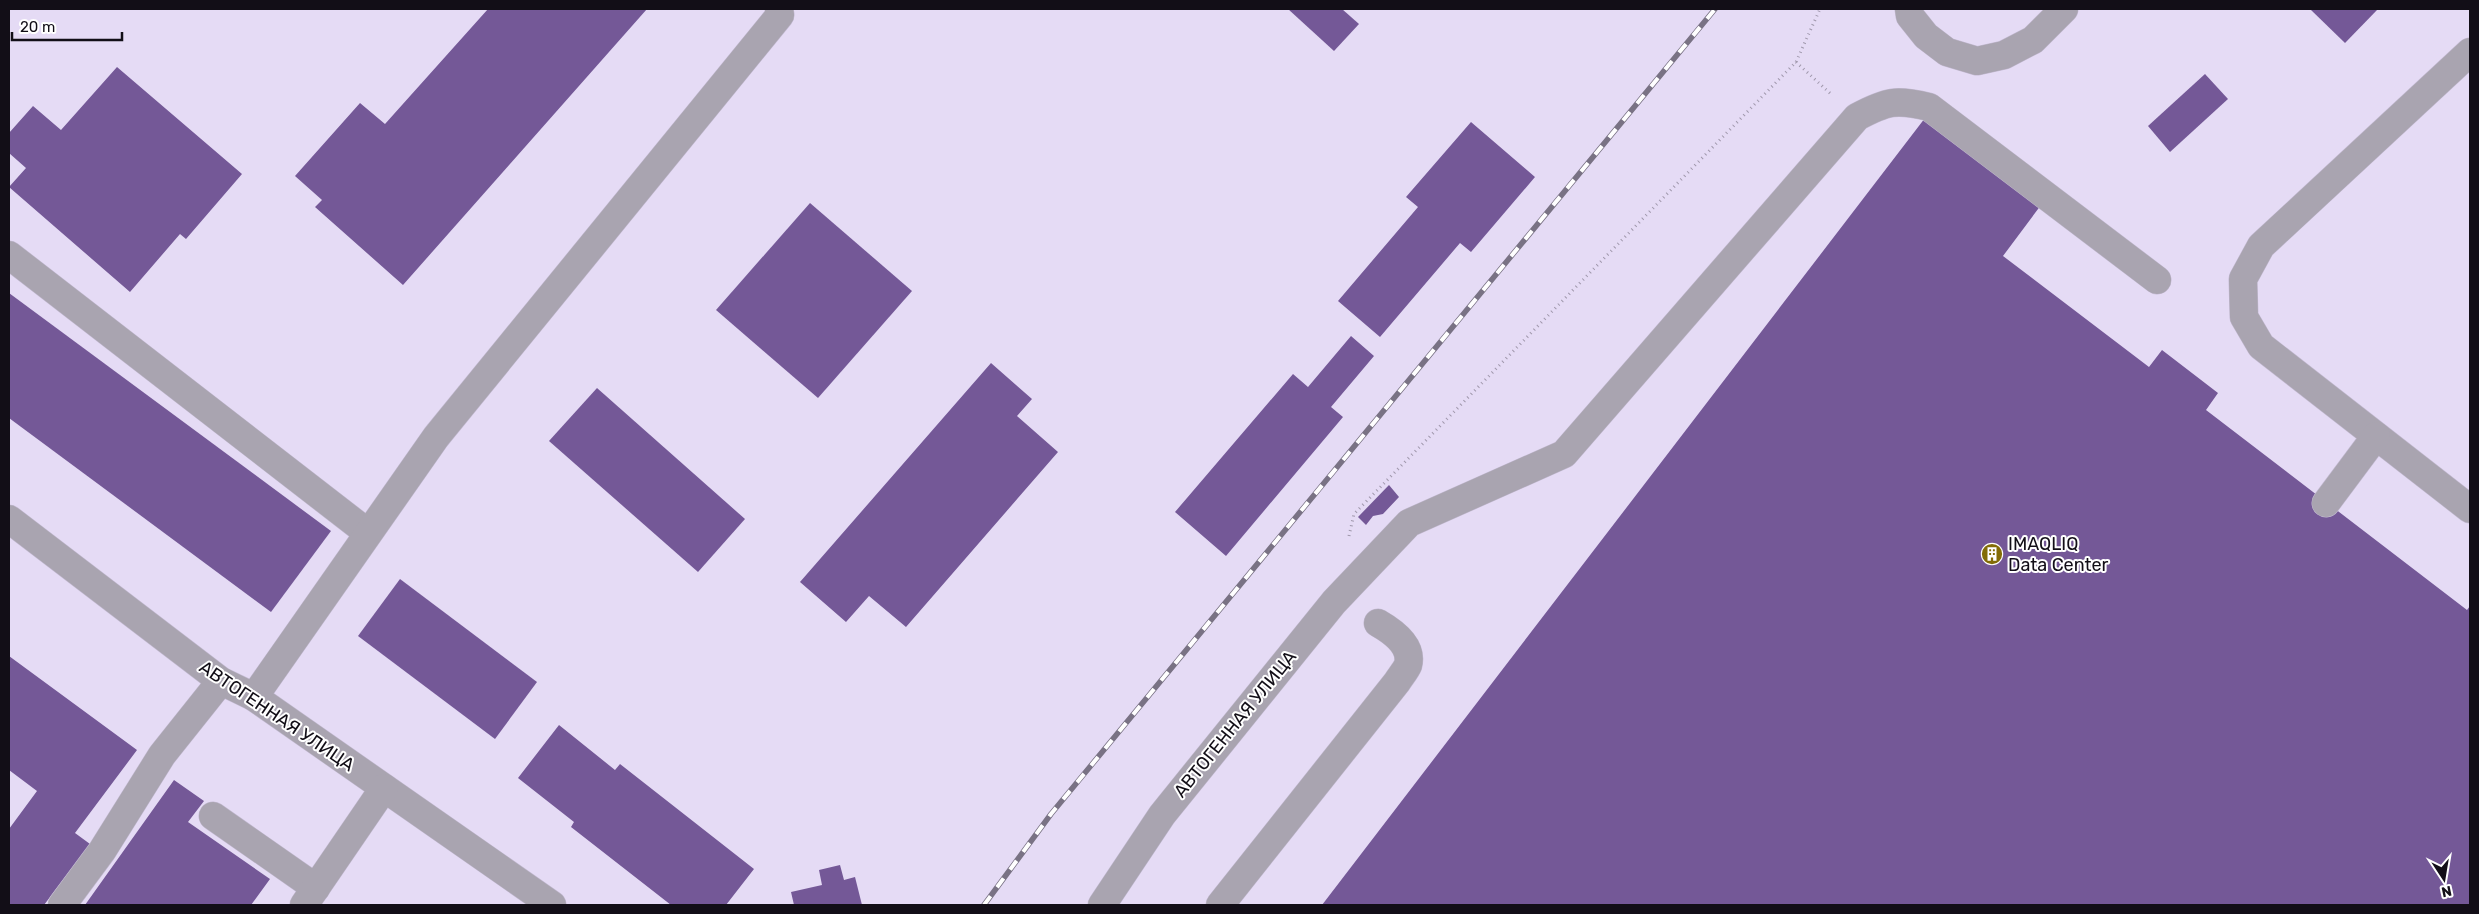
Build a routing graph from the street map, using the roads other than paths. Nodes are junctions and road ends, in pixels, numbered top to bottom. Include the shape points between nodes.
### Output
1 (780, 9) edge
2 (1909, 9) edge
3 (2064, 9) edge
4 (2468, 57) edge
5 (9, 255) edge
6 (2157, 280) dead end
7 (2376, 436) junction
8 (2326, 503) dead end
9 (2470, 509) edge
10 (9, 519) edge
11 (368, 533) junction
12 (1378, 623) dead end
13 (221, 681) junction
14 (254, 697) junction
15 (384, 788) junction
16 (213, 816) dead end
17 (310, 897) edge
18 (62, 905) edge
19 (552, 905) edge
20 (1102, 905) edge
21 (1220, 905) edge

1 - 11 street via 780,15 436,437
2 - 3 street via 1910,16 1926,36 1947,52 1977,61 2004,55 2033,40
4 - 7 street via 2261,246 2243,279 2244,317 2261,346
5 - 11 street
6 - 20 street, АВТОГЕННАЯ УЛИЦА via 1929,108 1904,101 1879,105 1857,117 1564,454 1409,523 1334,602 1162,815
7 - 8 street
7 - 9 street
10 - 13 street, АВТОГЕННАЯ УЛИЦА
11 - 14 street
12 - 21 street via 1394,632 1406,647 1408,664
13 - 14 street, АВТОГЕННАЯ УЛИЦА
13 - 18 street via 162,755 102,851
14 - 15 street, АВТОГЕННАЯ УЛИЦА
15 - 17 street
15 - 19 street, АВТОГЕННАЯ УЛИЦА
16 - 17 street

